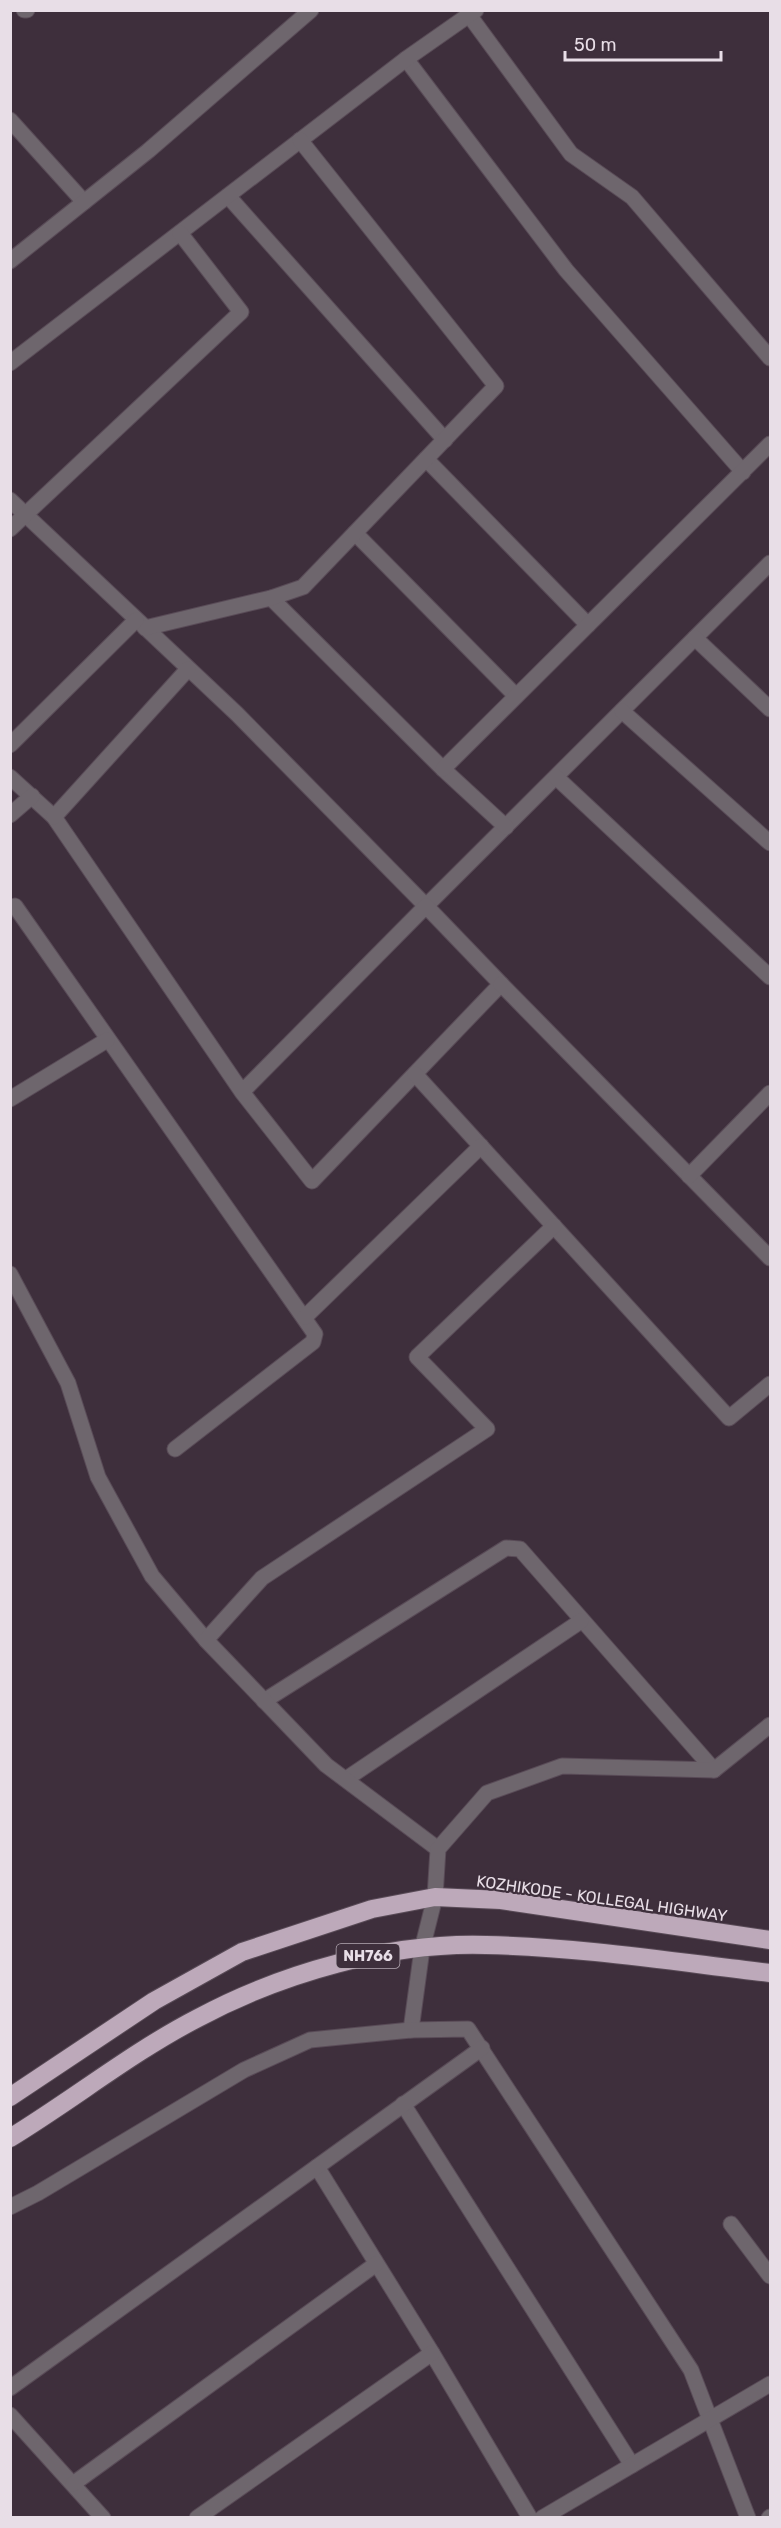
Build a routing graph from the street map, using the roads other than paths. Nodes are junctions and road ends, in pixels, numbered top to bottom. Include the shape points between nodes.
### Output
1 (311, 10) edge
2 (472, 13) edge
3 (406, 59) junction
4 (10, 120) edge
5 (300, 140) junction
6 (228, 196) junction
7 (84, 202) junction
8 (180, 232) junction
9 (10, 261) edge
10 (771, 358) edge
11 (10, 363) edge
12 (445, 440) junction
13 (771, 444) edge
14 (426, 459) junction
15 (742, 472) junction
16 (10, 500) edge
17 (25, 515) junction
18 (10, 529) edge
19 (356, 533) junction
20 (771, 563) edge
21 (271, 598) junction
22 (141, 624) junction
23 (588, 625) junction
24 (695, 638) junction
25 (188, 669) junction
26 (516, 696) junction
27 (771, 709) edge
28 (622, 711) junction
29 (10, 744) edge
30 (442, 769) junction
31 (10, 777) edge
32 (556, 777) junction
33 (32, 796) junction
34 (10, 815) edge
35 (54, 817) junction
36 (506, 827) junction
37 (771, 843) edge
38 (15, 906) dead end
39 (426, 906) junction
40 (771, 977) edge
41 (501, 984) junction
42 (107, 1040) junction
43 (415, 1074) junction
44 (242, 1092) junction
45 (771, 1093) edge
46 (10, 1099) edge
47 (481, 1146) junction
48 (689, 1176) junction
49 (554, 1226) junction
50 (768, 1249) edge
51 (10, 1274) edge
52 (304, 1317) junction
53 (771, 1383) edge
54 (176, 1449) dead end
55 (581, 1621) junction
56 (206, 1640) junction
57 (264, 1701) junction
58 (771, 1725) edge
59 (714, 1770) junction
60 (346, 1779) junction
61 (438, 1849) junction
62 (435, 1897) junction
63 (771, 1940) edge
64 (422, 1949) junction
65 (771, 1973) edge
66 (411, 2031) junction
67 (482, 2048) junction
68 (10, 2097) edge
69 (403, 2104) junction
70 (10, 2138) edge
71 (317, 2167) junction
72 (10, 2207) edge
73 (731, 2224) dead end
74 (376, 2264) junction
75 (771, 2276) edge
76 (432, 2353) junction
77 (771, 2384) edge
78 (10, 2388) edge
79 (10, 2415) edge
80 (709, 2419) junction
81 (632, 2465) junction
82 (73, 2484) junction
83 (103, 2517) edge
84 (197, 2517) edge
85 (530, 2517) edge
86 (542, 2517) edge
87 (748, 2517) edge

1 - 7 street
2 - 3 street
2 - 10 street via 571,154 632,197
3 - 5 street
3 - 15 street via 566,270
4 - 7 street
5 - 6 street
5 - 12 street via 496,386
6 - 8 street
6 - 12 street
7 - 9 street
8 - 11 street
8 - 17 street via 241,312
12 - 14 street
13 - 15 street
14 - 19 street
14 - 23 street
15 - 23 street
16 - 17 street
17 - 18 street
17 - 22 street
19 - 21 street via 303,587
19 - 26 street
20 - 24 street
21 - 22 street
21 - 30 street
22 - 25 street
22 - 29 street
23 - 26 street
24 - 27 street
24 - 28 street
25 - 35 street
25 - 39 street
26 - 30 street
28 - 32 street
28 - 37 street
30 - 36 street
31 - 33 street
32 - 36 street
32 - 40 street
33 - 34 street
33 - 35 street
35 - 44 street
36 - 39 street
38 - 42 street
39 - 41 street
39 - 44 street
41 - 43 street
41 - 48 street
42 - 46 street
42 - 52 street
43 - 44 street via 312,1181
43 - 47 street
45 - 48 street
47 - 49 street
47 - 52 street
48 - 50 street
49 - 53 street via 729,1418
49 - 56 street via 417,1357 487,1429 262,1578
51 - 56 street via 68,1383 98,1477 152,1576
52 - 54 street via 315,1334 313,1342
55 - 57 street via 520,1549 506,1548
55 - 59 street
55 - 60 street
56 - 57 street
57 - 60 street via 326,1765
58 - 59 street
59 - 61 street via 562,1766 487,1793
60 - 61 street
61 - 62 street
62 - 63 highway, KOZHIKODE - KOLLEGAL HIGHWAY via 501,1900
62 - 64 street
62 - 68 highway, KOZHIKODE - KOLLEGAL HIGHWAY via 372,1909 242,1952 154,2001
64 - 65 highway, NH766 via 495,1945
64 - 66 street
64 - 70 highway, NH766 via 317,1969 198,2017
66 - 67 street via 468,2029
66 - 72 street via 310,2040 244,2070
67 - 69 street
67 - 80 street via 691,2370
69 - 71 street
69 - 81 street
71 - 74 street
71 - 78 street
73 - 75 street
74 - 76 street
74 - 82 street
76 - 84 street
76 - 85 street
77 - 80 street
79 - 82 street
80 - 81 street
80 - 87 street
81 - 86 street
82 - 83 street

